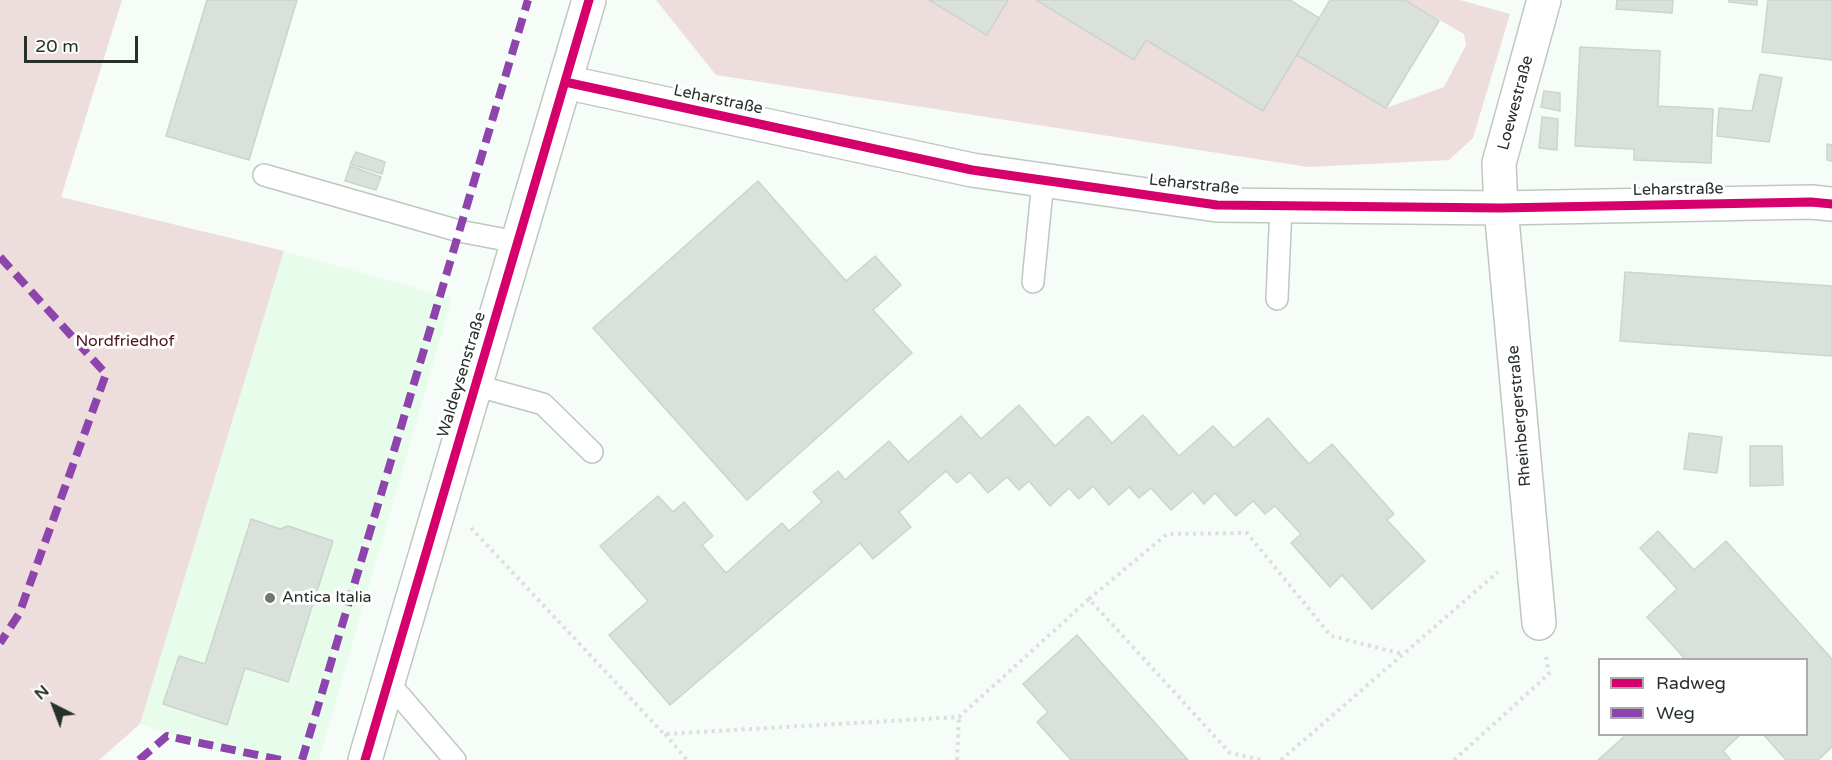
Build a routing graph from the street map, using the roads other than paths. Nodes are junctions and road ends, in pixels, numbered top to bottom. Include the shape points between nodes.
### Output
1 (589, 0) edge
2 (1544, 0) edge
3 (565, 82) junction
4 (264, 175) dead end
5 (1044, 180) junction
6 (1832, 204) edge
7 (1281, 206) junction
8 (1501, 208) junction
9 (517, 242) junction
10 (1033, 282) dead end
11 (1277, 298) dead end
12 (474, 386) junction
13 (592, 452) dead end
14 (1539, 624) road end
15 (387, 681) junction
16 (365, 760) edge
17 (455, 760) edge

1 - 3 street, Waldeysenstraße
2 - 8 street, Loewestraße via 1500,163
3 - 5 street, Leharstraße via 972,170
3 - 9 street, Waldeysenstraße
4 - 9 lane via 459,231
5 - 7 street, Leharstraße via 1216,205
5 - 10 lane
6 - 8 street, Leharstraße
7 - 8 street, Leharstraße
7 - 11 lane
8 - 14 street, Rheinbergerstraße
9 - 12 street, Waldeysenstraße
12 - 13 lane via 543,404
12 - 15 street, Waldeysenstraße
15 - 16 street, Waldeysenstraße
15 - 17 lane

